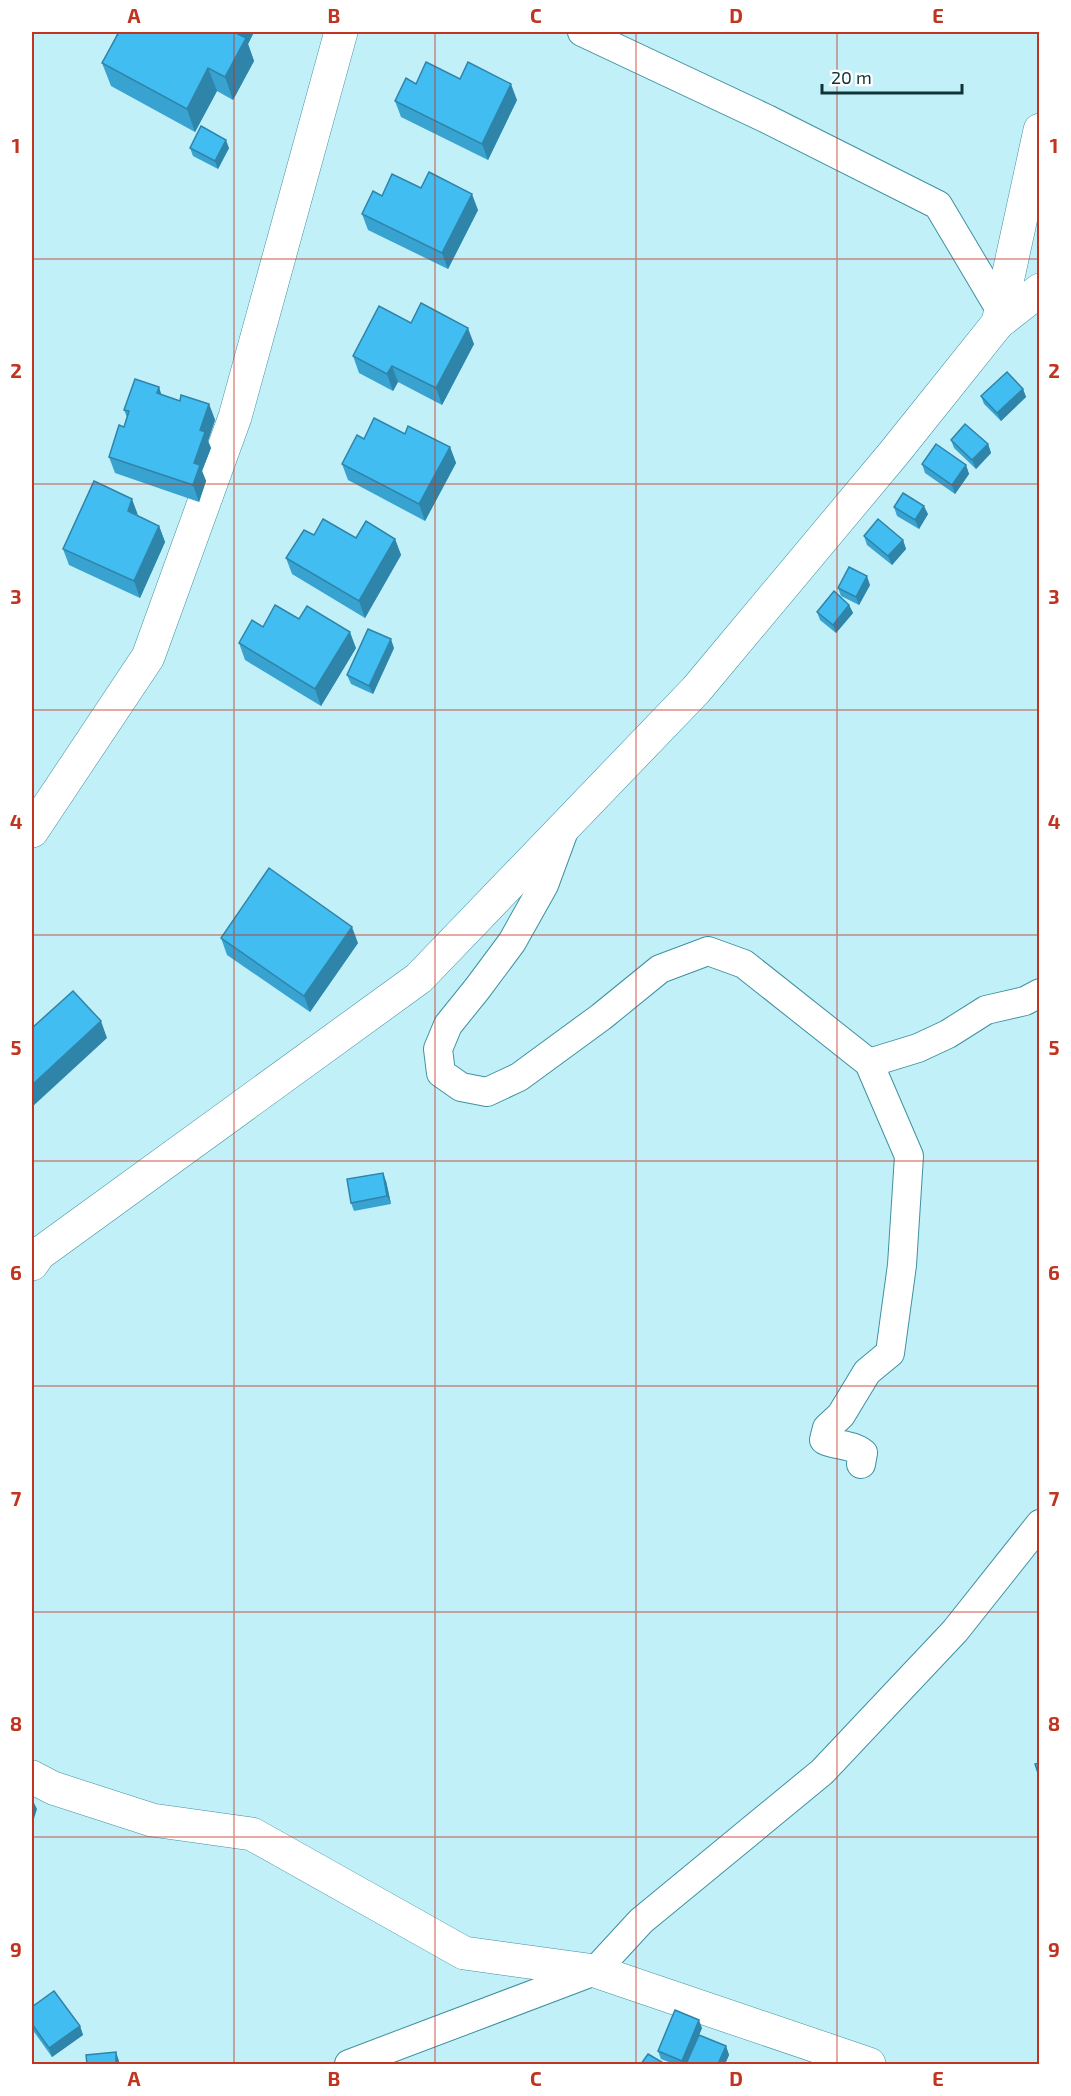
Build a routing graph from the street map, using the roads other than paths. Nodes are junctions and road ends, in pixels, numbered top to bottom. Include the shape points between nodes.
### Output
1 (341, 32) edge
2 (582, 32) edge
3 (1040, 130) edge
4 (1040, 290) edge
5 (1000, 317) junction
6 (566, 826) junction
7 (32, 831) edge
8 (1040, 993) edge
9 (868, 1063) junction
10 (32, 1264) edge
11 (861, 1464) dead end
12 (1040, 1524) edge
13 (32, 1777) edge
14 (595, 1971) junction
15 (848, 2061) edge
16 (349, 2064) edge

1 - 7 street via 235,417 148,657
2 - 5 lane via 938,205
3 - 5 street
4 - 5 street
5 - 6 street via 894,453 696,690
6 - 9 lane via 544,885 512,942 448,1024 438,1049 441,1074 461,1087 487,1092 519,1077 660,969 708,951 744,964
6 - 10 street via 419,978 39,1254
8 - 9 lane via 1025,1001 986,1010 918,1048
9 - 11 lane via 909,1156 902,1265 890,1353 867,1372 841,1415 827,1428 824,1440 857,1448 863,1453
12 - 14 lane via 955,1631 822,1772 641,1921
13 - 14 street via 152,1820 252,1834 464,1953
14 - 15 street
14 - 16 lane

